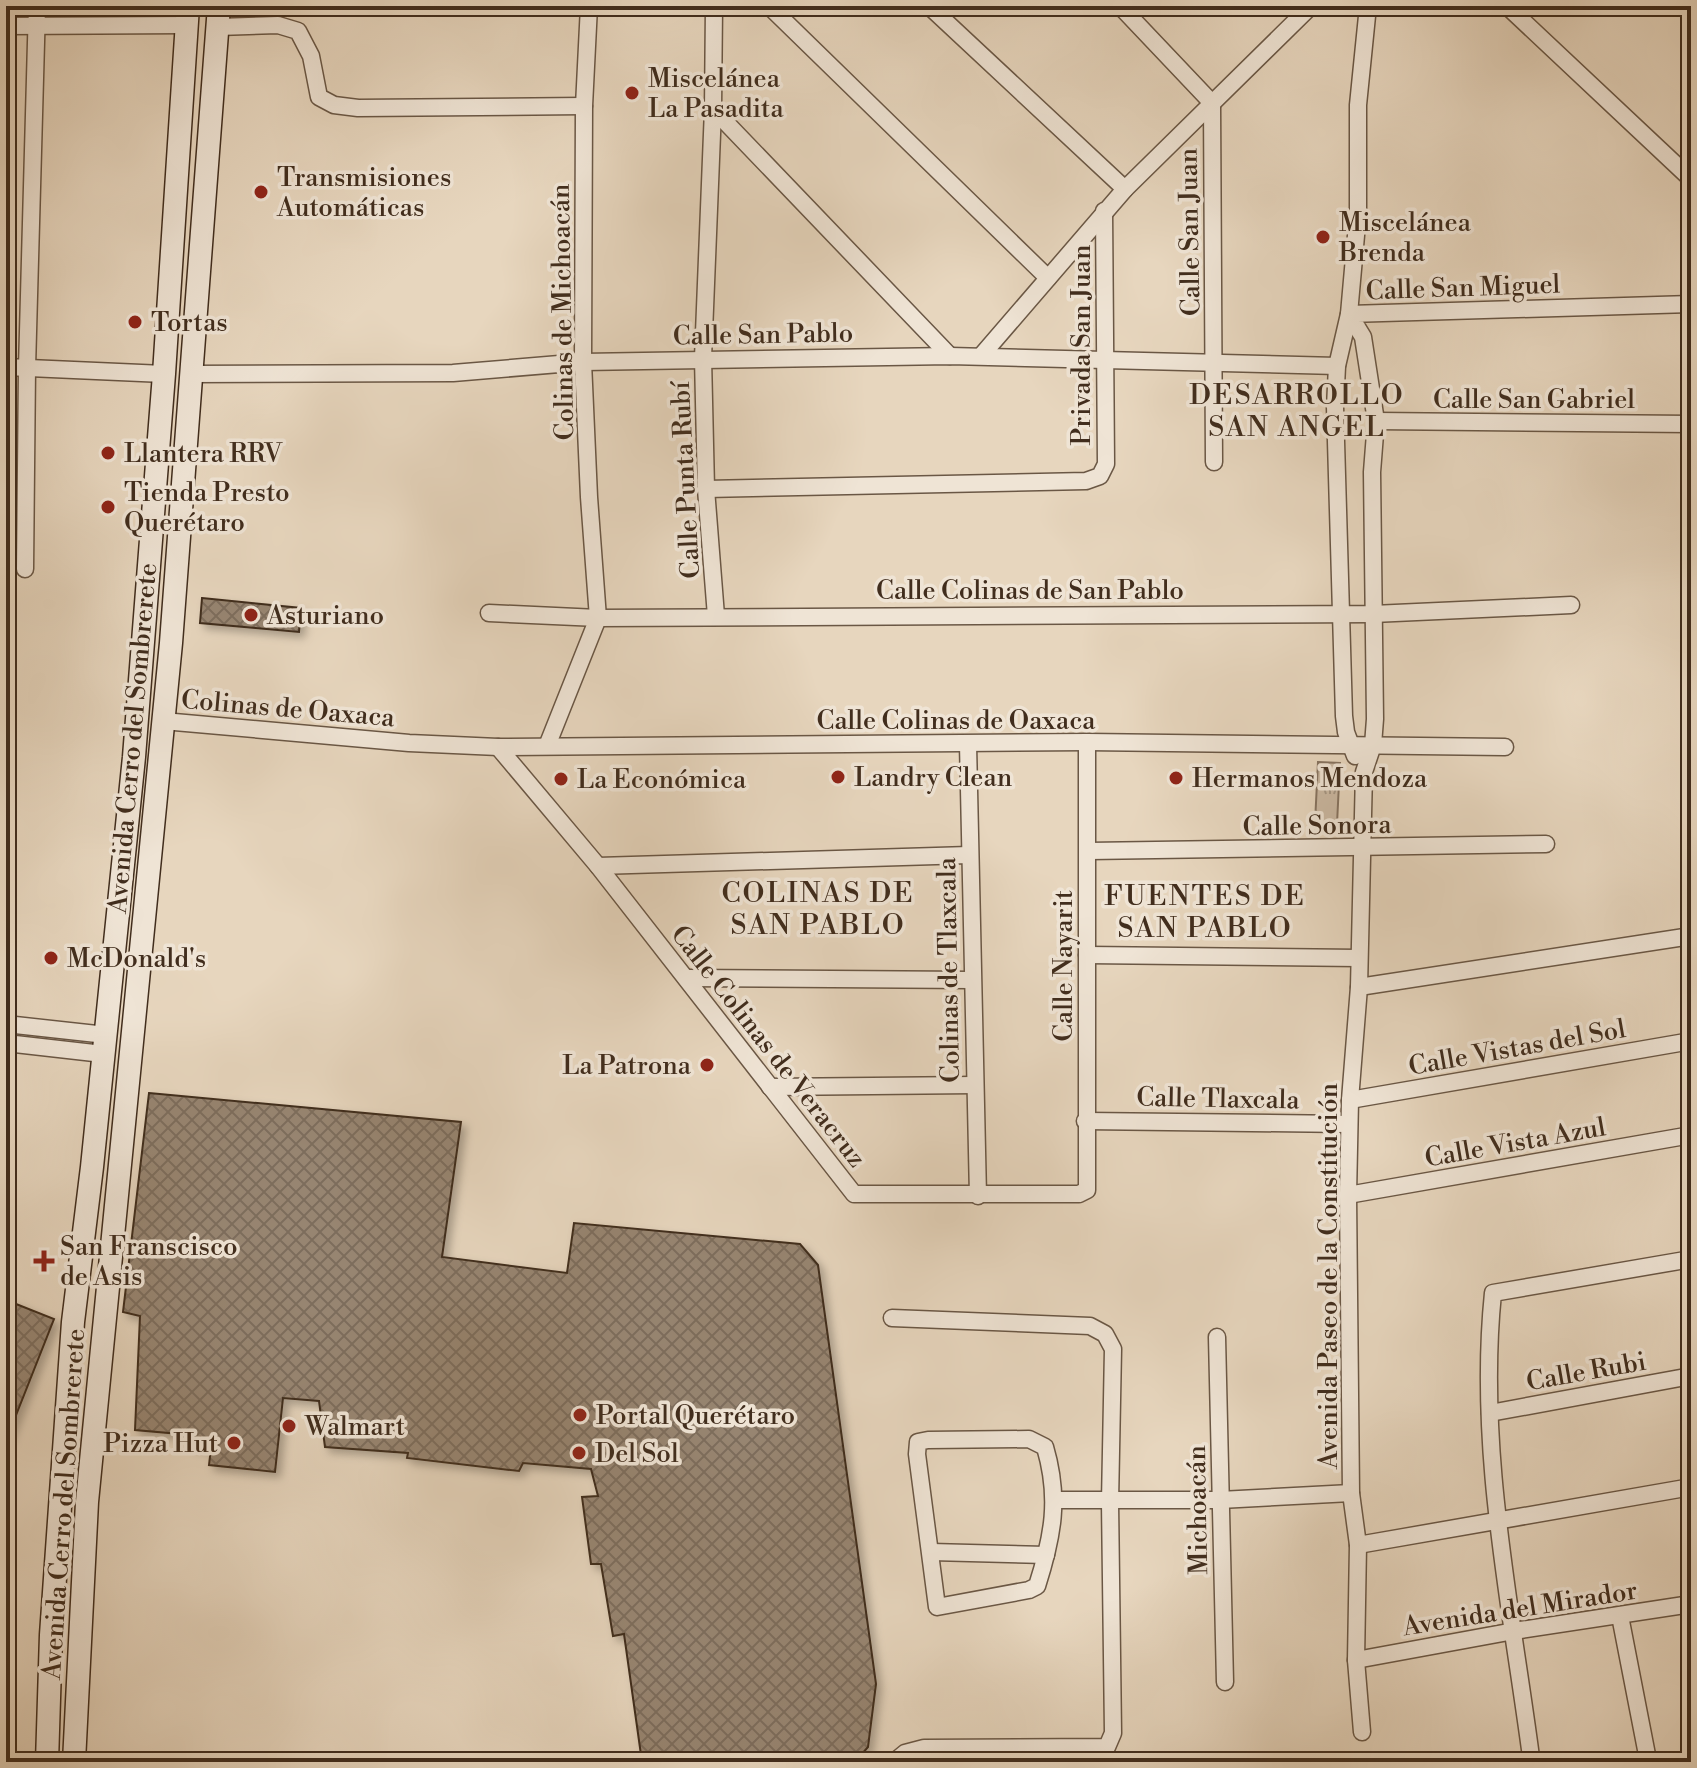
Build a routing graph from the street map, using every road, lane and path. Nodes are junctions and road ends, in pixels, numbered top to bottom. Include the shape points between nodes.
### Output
1 (37, 6) edge
2 (589, 6) edge
3 (714, 6) edge
4 (769, 6) edge
5 (929, 6) edge
6 (1120, 6) edge
7 (1368, 6) edge
8 (1507, 6) edge
9 (1300, 10) edge
10 (188, 16) edge
11 (218, 17) edge
12 (6, 26) edge
13 (38, 27) junction
14 (1212, 103) junction
15 (584, 106) junction
16 (713, 109) junction
17 (1691, 179) edge
18 (1125, 189) junction
19 (1104, 211) junction
20 (1048, 278) junction
21 (1691, 304) edge
22 (1349, 314) junction
23 (950, 356) junction
24 (981, 356) junction
25 (703, 358) junction
26 (1107, 360) junction
27 (1215, 361) junction
28 (583, 362) junction
29 (1337, 366) junction
30 (6, 367) edge
31 (27, 368) junction
32 (164, 374) junction
33 (190, 374) junction
34 (1376, 421) junction
35 (1691, 424) edge
36 (1214, 462) dead end
37 (706, 489) junction
38 (25, 569) dead end
39 (1571, 605) dead end
40 (489, 613) dead end
41 (1339, 613) junction
42 (1373, 614) junction
43 (716, 616) junction
44 (598, 618) junction
45 (163, 721) junction
46 (1087, 742) junction
47 (409, 743) joint
48 (968, 744) junction
49 (1373, 745) junction
50 (547, 746) junction
51 (498, 747) junction
52 (1351, 747) junction
53 (1505, 747) dead end
54 (1364, 772) junction
55 (1546, 844) dead end
56 (1361, 849) junction
57 (1089, 851) junction
58 (969, 855) junction
59 (598, 866) junction
60 (1691, 936) edge
61 (1087, 955) junction
62 (1359, 958) junction
63 (686, 978) junction
64 (972, 980) junction
65 (1359, 987) junction
66 (6, 1024) edge
67 (1691, 1041) edge
68 (6, 1043) edge
69 (105, 1045) junction
70 (975, 1085) junction
71 (770, 1087) junction
72 (1350, 1100) junction
73 (1085, 1121) junction
74 (1349, 1124) junction
75 (1691, 1135) edge
76 (1087, 1190) joint
77 (1348, 1195) junction
78 (978, 1196) junction
79 (1691, 1259) edge
80 (892, 1318) dead end
81 (1217, 1337) dead end
82 (1691, 1376) edge
83 (1490, 1413) junction
84 (1691, 1487) edge
85 (1351, 1493) junction
86 (1055, 1500) junction
87 (1220, 1500) junction
88 (1110, 1502) junction
89 (1498, 1522) junction
90 (1358, 1545) junction
91 (931, 1552) junction
92 (1046, 1555) junction
93 (1691, 1604) edge
94 (1620, 1616) junction
95 (1514, 1631) junction
96 (1356, 1660) junction
97 (1225, 1682) dead end
98 (1362, 1732) dead end
99 (1531, 1757) dead end
100 (1648, 1760) dead end
101 (47, 1762) edge
102 (74, 1762) edge
103 (894, 1762) edge

1 - 13 street
2 - 15 street, Colinas de Michoacán
3 - 16 street, Calle Punta Rubí
4 - 20 street
5 - 18 street
6 - 14 street
7 - 22 street, Avenida Paseo de la Constitución
8 - 17 street
9 - 14 street
10 - 13 street
10 - 32 main road, Avenida Cerro del Sombrerete
11 - 15 street via 298,31 311,56 319,97 334,105
11 - 33 main road, Avenida Cerro del Sombrerete
12 - 13 street
13 - 31 street
14 - 18 street
14 - 27 street, Calle San Juan
15 - 28 street, Colinas de Michoacán
16 - 23 street
16 - 25 street, Calle Punta Rubí
18 - 19 street
19 - 20 street
19 - 26 street, Privada San Juan
20 - 24 street
21 - 22 street, Calle San Miguel
22 - 29 street, Avenida Paseo de la Constitución
22 - 34 street, Calle San Miguel via 1363,337
23 - 24 street, Calle San Pablo
23 - 25 street, Calle San Pablo
24 - 26 street, Calle San Pablo
25 - 28 street, Calle San Pablo
25 - 37 street, Calle Punta Rubí
26 - 27 street, Calle San Pablo
26 - 37 street, Privada San Juan via 1106,464 1100,476 1086,481
27 - 29 street, Calle San Pablo
27 - 36 street
28 - 33 street, Calle San Pablo via 453,373
28 - 44 street, Colinas de Michoacán
29 - 41 street, Avenida Paseo de la Constitución
30 - 31 street
31 - 32 street
31 - 38 street
32 - 69 main road, Avenida Cerro del Sombrerete
33 - 45 main road, Avenida Cerro del Sombrerete
34 - 35 street, Calle San Gabriel
34 - 42 street, Calle San Miguel
37 - 43 street, Calle Punta Rubí
39 - 42 street, Calle Colinas de San Pablo
40 - 44 street, Calle Colinas de San Pablo
41 - 42 street, Calle Colinas de San Pablo
41 - 43 street, Calle Colinas de San Pablo
41 - 52 street, Avenida Paseo de la Constitución via 1344,716
42 - 49 street, Avenida Paseo de la Constitución
43 - 44 street, Calle Colinas de San Pablo
44 - 50 street
45 - 47 street, Colinas de Oaxaca
45 - 102 main road, Avenida Cerro del Sombrerete via 87,1502
46 - 48 street, Calle Colinas de Oaxaca
46 - 52 street, Calle Colinas de Oaxaca
46 - 57 street, Calle Nayarit
47 - 51 street, Calle Colinas de Oaxaca
48 - 50 street, Calle Colinas de Oaxaca
48 - 58 street, Colinas de Tlaxcala
49 - 52 street, Calle Colinas de Oaxaca
49 - 53 street, Calle Colinas de Oaxaca
49 - 54 street, Avenida Paseo de la Constitución
50 - 51 street, Calle Colinas de Oaxaca
51 - 59 street, Calle Colinas de Veracruz
52 - 54 street, Avenida Paseo de la Constitución
54 - 56 street, Avenida Paseo de la Constitución
55 - 56 street, Calle Sonora
56 - 57 street, Calle Sonora
56 - 62 street, Avenida Paseo de la Constitución
57 - 61 street, Calle Nayarit
58 - 59 street
58 - 64 street, Colinas de Tlaxcala
59 - 63 street, Calle Colinas de Veracruz
60 - 65 street
61 - 62 street
61 - 73 street, Calle Nayarit
62 - 65 street, Avenida Paseo de la Constitución
63 - 64 street
63 - 71 street, Calle Colinas de Veracruz
64 - 70 street, Colinas de Tlaxcala
65 - 72 street, Avenida Paseo de la Constitución
66 - 69 street
67 - 72 street, Calle Vistas del Sol
68 - 69 street
69 - 101 main road, Avenida Cerro del Sombrerete via 73,1322
70 - 71 street
70 - 78 street, Colinas de Tlaxcala
71 - 78 street, Calle Colinas de Veracruz via 854,1194
72 - 74 street, Avenida Paseo de la Constitución
73 - 74 street, Calle Tlaxcala
73 - 76 street, Calle Nayarit
74 - 77 street, Avenida Paseo de la Constitución
75 - 77 street, Calle Vista Azul
76 - 78 street, Calle Colinas de Veracruz
77 - 85 street, Avenida Paseo de la Constitución
79 - 83 street via 1493,1293
80 - 88 street via 1090,1326 1105,1334 1113,1349
81 - 87 street, Michoacán
82 - 83 street, Calle Rubi
83 - 89 street
84 - 89 street
85 - 87 street
85 - 90 street, Avenida Paseo de la Constitución
86 - 88 street
86 - 91 street via 1045,1447 1029,1439 918,1442
86 - 92 street
87 - 88 street
87 - 97 street, Michoacán
88 - 103 street via 1113,1733 1107,1747 924,1748
89 - 90 street
89 - 95 street
90 - 96 street, Avenida Paseo de la Constitución
91 - 92 street
91 - 92 street via 937,1607 1029,1590 1037,1586
93 - 94 street, Avenida del Mirador
94 - 95 street, Avenida del Mirador
94 - 100 street
95 - 96 street, Avenida del Mirador
95 - 99 street
96 - 98 street, Avenida Paseo de la Constitución

